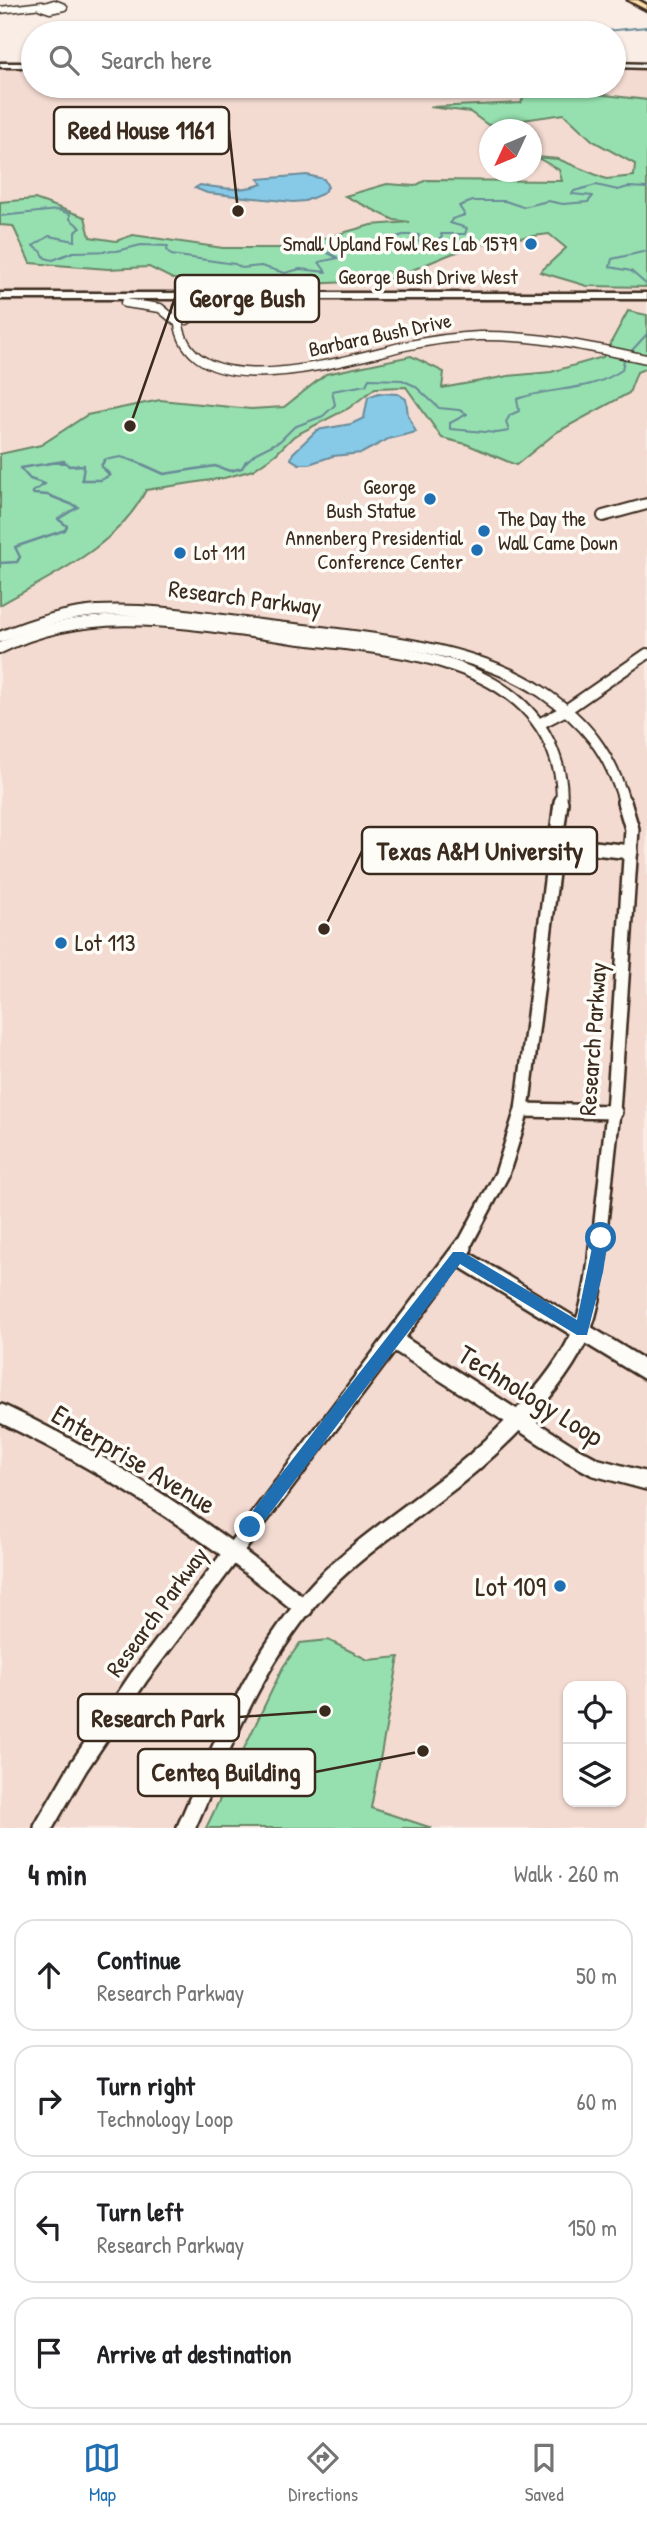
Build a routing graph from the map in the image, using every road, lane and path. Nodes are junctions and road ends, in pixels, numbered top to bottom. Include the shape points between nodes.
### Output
1 (632, 0) edge
2 (43, 5) dead end
3 (647, 8) edge
4 (0, 10) edge
5 (0, 65) edge
6 (21, 65) edge
7 (626, 65) edge
8 (647, 66) edge
9 (0, 296) edge
10 (647, 296) edge
11 (185, 300) junction
12 (647, 302) edge
13 (0, 303) edge
14 (125, 303) junction
15 (223, 303) junction
16 (187, 320) junction
17 (176, 321) junction
18 (181, 331) junction
19 (647, 359) edge
20 (647, 504) edge
21 (647, 510) edge
22 (214, 623) junction
23 (0, 637) edge
24 (0, 648) edge
25 (647, 654) edge
26 (566, 710) junction
27 (539, 724) junction
28 (556, 844) junction
29 (631, 852) junction
30 (522, 1110) junction
31 (615, 1112) junction
32 (458, 1256) junction
33 (582, 1330) junction
34 (393, 1340) junction
35 (647, 1371) edge
36 (0, 1413) edge
37 (519, 1420) junction
38 (647, 1481) edge
39 (232, 1551) junction
40 (304, 1608) junction
41 (43, 1828) edge
42 (186, 1828) edge

1 - 3 highway
2 - 4 street
5 - 6 street
7 - 8 street
9 - 11 main road, George Bush Drive West
10 - 11 main road, George Bush Drive West
11 - 14 main road, George Bush Drive West
11 - 15 main road, George Bush Drive West
11 - 16 street
11 - 17 street via 178,307
12 - 15 main road, George Bush Drive West
13 - 14 main road, George Bush Drive West
14 - 17 street via 163,309
15 - 16 street via 202,308
16 - 18 street
17 - 18 street, Barbara Bush Drive
18 - 19 street, Barbara Bush Drive via 188,351 206,363 265,374 295,372 462,337 518,336
20 - 21 street via 607,519
22 - 23 street, Research Parkway via 137,609 107,610 76,613
22 - 24 street, Research Parkway via 93,621 34,634
22 - 26 street, Research Parkway via 393,641 441,651 517,677
22 - 27 street, Research Parkway via 435,660 512,697
25 - 26 street
26 - 27 street
26 - 29 street, Research Parkway via 591,733 621,782 632,829
27 - 28 street, Research Parkway via 558,760 563,789
28 - 29 street
28 - 30 street, Research Parkway
29 - 31 street, Research Parkway via 613,1084
30 - 31 street
30 - 32 street, Research Parkway via 502,1174
31 - 33 street, Research Parkway via 596,1272
32 - 33 street
32 - 34 street, Research Parkway
33 - 35 street
33 - 37 street, Research Parkway
34 - 37 street, Technology Loop
34 - 39 street, Research Parkway
36 - 39 street, Enterprise Avenue via 55,1437
37 - 38 street, Technology Loop via 596,1467
37 - 40 street, Research Parkway via 466,1469 368,1542
39 - 40 street, Enterprise Avenue
39 - 41 street, Research Parkway via 118,1705
40 - 42 street, Research Parkway via 259,1670

